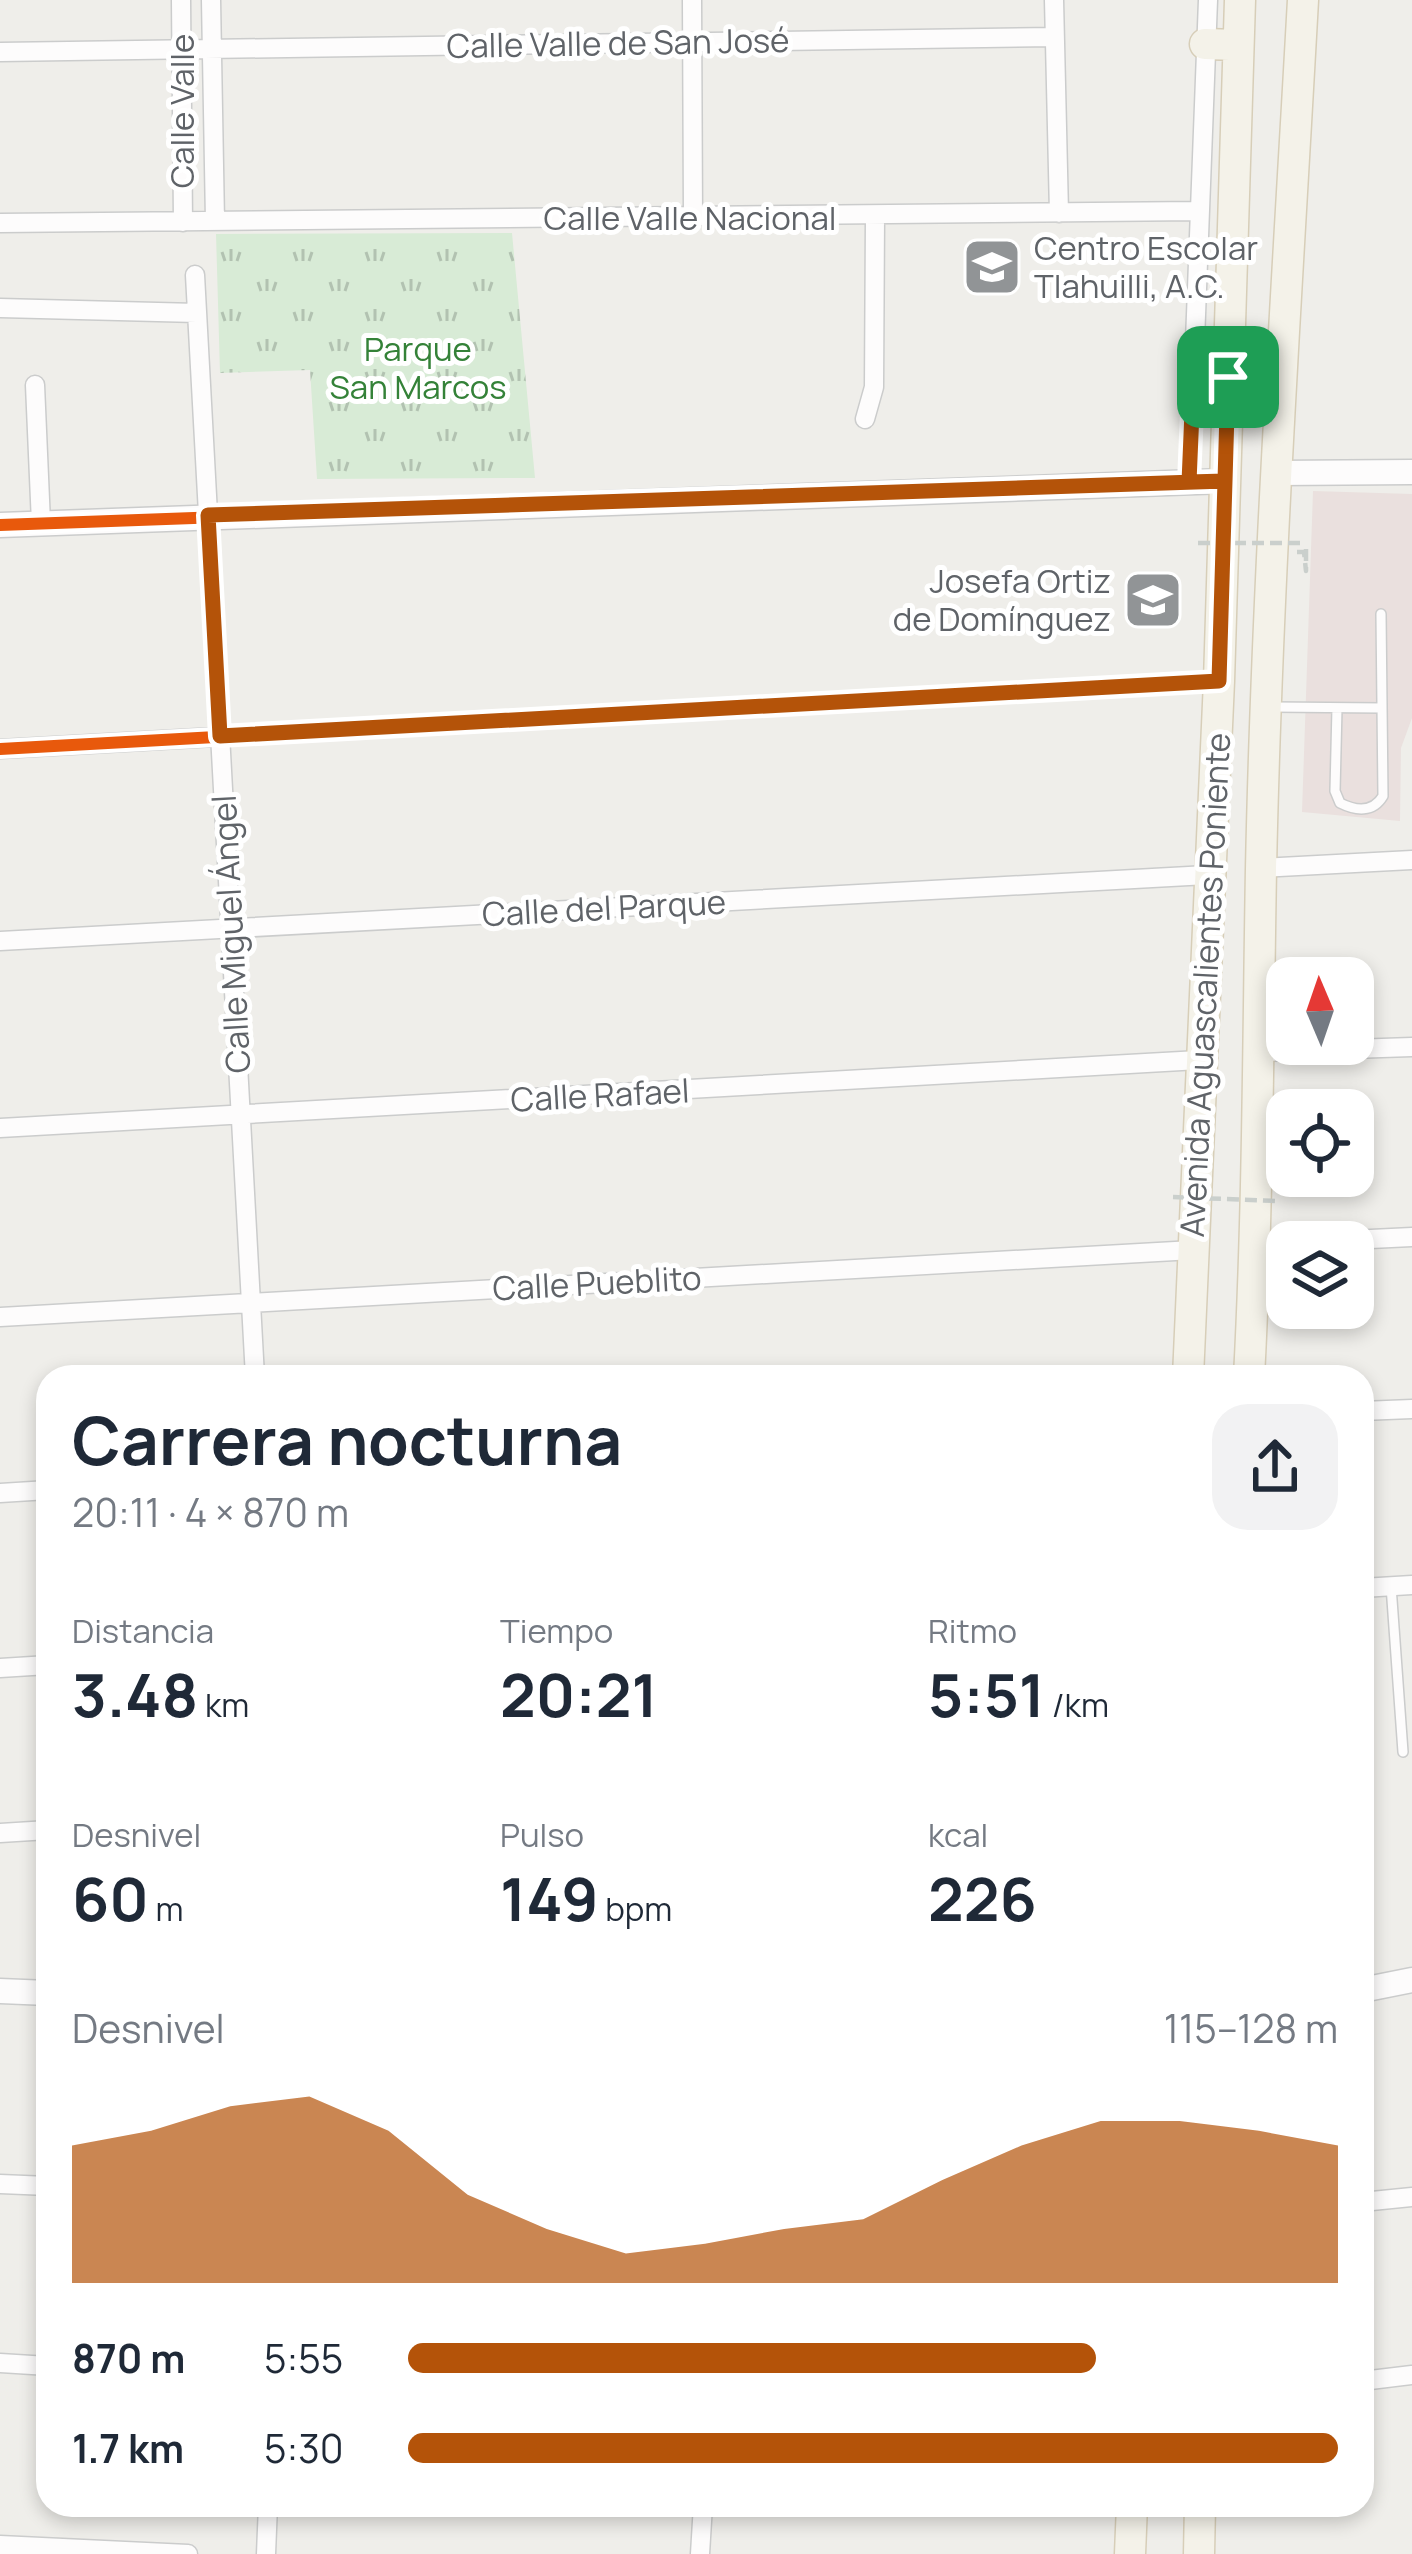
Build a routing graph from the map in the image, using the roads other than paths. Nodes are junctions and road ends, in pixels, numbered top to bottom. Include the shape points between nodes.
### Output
1 (182, 0) edge
2 (211, 0) edge
3 (692, 0) edge
4 (1054, 0) edge
5 (1208, 0) edge
6 (1240, 0) edge
7 (1303, 0) edge
8 (1054, 37) junction
9 (692, 41) junction
10 (1205, 44) junction
11 (1238, 45) junction
12 (183, 49) junction
13 (212, 49) junction
14 (0, 52) edge
15 (1198, 211) junction
16 (1059, 213) junction
17 (694, 217) junction
18 (875, 217) junction
19 (215, 221) junction
20 (183, 222) junction
21 (0, 223) edge
22 (195, 275) dead end
23 (0, 308) edge
24 (196, 313) junction
25 (1195, 341) junction
26 (1228, 377) junction
27 (35, 385) dead end
28 (865, 419) dead end
29 (1412, 472) edge
30 (1277, 473) junction
31 (1225, 481) junction
32 (1189, 482) junction
33 (208, 515) junction
34 (41, 523) junction
35 (0, 525) edge
36 (1381, 614) dead end
37 (1219, 681) junction
38 (1268, 707) junction
39 (1382, 708) junction
40 (1337, 709) junction
41 (220, 736) junction
42 (0, 748) edge
43 (1412, 860) edge
44 (1261, 868) junction
45 (1208, 875) junction
46 (231, 928) junction
47 (0, 940) edge
48 (1412, 1047) edge
49 (1260, 1052) junction
50 (1199, 1060) junction
51 (240, 1115) junction
52 (0, 1128) edge
53 (1271, 1221) edge
54 (1412, 1237) edge
55 (1374, 1239) edge
56 (1193, 1250) junction
57 (1266, 1279) edge
58 (251, 1302) junction
59 (0, 1317) edge
60 (254, 1365) edge
61 (1188, 1365) edge
62 (1251, 1365) edge
63 (1412, 1409) edge
64 (1374, 1411) edge
65 (36, 1491) edge
66 (0, 1493) edge
67 (1391, 1586) junction
68 (1412, 1586) edge
69 (1374, 1587) edge
70 (36, 1666) edge
71 (0, 1668) edge
72 (1403, 1752) dead end
73 (36, 1830) edge
74 (0, 1832) edge
75 (1412, 1980) edge
76 (1374, 1988) edge
77 (0, 1991) edge
78 (36, 1992) edge
79 (0, 2184) edge
80 (36, 2186) edge
81 (1412, 2198) edge
82 (1374, 2201) edge
83 (0, 2363) edge
84 (36, 2365) edge
85 (1412, 2375) edge
86 (1374, 2379) edge
87 (268, 2517) edge
88 (702, 2517) edge
89 (1132, 2517) edge
90 (1201, 2517) edge
91 (0, 2545) edge
92 (188, 2554) edge
93 (266, 2554) edge
94 (700, 2554) edge
95 (1130, 2554) edge
96 (1199, 2554) edge

1 - 12 street, Calle Valle
2 - 13 street, Calle Valle
3 - 9 street
4 - 8 street
5 - 10 street
6 - 11 main road, Avenida Aguascalientes Poniente
7 - 30 main road, Avenida Aguascalientes Poniente
8 - 9 street, Calle Valle de San José
8 - 16 street
9 - 13 street, Calle Valle de San José
9 - 17 street
10 - 11 main road
10 - 15 street
11 - 26 main road, Avenida Aguascalientes Poniente
12 - 13 street, Calle Valle de San José
12 - 14 street, Calle Valle de San José
12 - 20 street, Calle Valle
13 - 19 street, Calle Valle
15 - 16 street, Calle Valle Nacional
15 - 25 street
16 - 18 street, Calle Valle Nacional
17 - 18 street, Calle Valle Nacional
17 - 19 street, Calle Valle Nacional
18 - 28 street via 874,387
19 - 20 street, Calle Valle Nacional
20 - 21 street, Calle Valle Nacional
22 - 24 street, Calle Miguel Ángel
23 - 24 street
24 - 33 street, Calle Miguel Ángel
25 - 26 street
25 - 32 lane
26 - 31 main road, Avenida Aguascalientes Poniente
27 - 34 street
29 - 30 street
30 - 38 main road, Avenida Aguascalientes Poniente
31 - 32 street
31 - 37 main road, Avenida Aguascalientes Poniente
32 - 33 street
33 - 34 street
33 - 41 street, Calle Miguel Ángel
34 - 35 street
36 - 39 lane
37 - 41 street
37 - 45 main road, Avenida Aguascalientes Poniente
38 - 40 lane
38 - 44 main road, Avenida Aguascalientes Poniente
39 - 40 lane
39 - 40 lane via 1382,796 1366,809 1340,802 1335,791
41 - 42 street
41 - 46 street, Calle Miguel Ángel
43 - 44 street
44 - 49 main road, Avenida Aguascalientes Poniente
45 - 46 street, Calle del Parque
45 - 50 main road, Avenida Aguascalientes Poniente
46 - 47 street, Calle del Parque
46 - 51 street, Calle Miguel Ángel
48 - 49 street
49 - 53 main road, Avenida Aguascalientes Poniente
50 - 51 street, Calle Rafael
50 - 56 main road, Avenida Aguascalientes Poniente
51 - 52 street, Calle Rafael
51 - 58 street, Calle Miguel Ángel
54 - 55 street
56 - 58 street, Calle Pueblito
56 - 61 main road, Avenida Aguascalientes Poniente
57 - 62 main road, Avenida Aguascalientes Poniente
58 - 59 street, Calle Pueblito
58 - 60 street, Calle Miguel Ángel
63 - 64 street
65 - 66 street
67 - 68 street
67 - 69 street
67 - 72 lane
70 - 71 street
73 - 74 street
75 - 76 street
77 - 78 street
79 - 80 street
81 - 82 street
83 - 84 street
85 - 86 street
87 - 93 street
88 - 94 street
89 - 95 main road
90 - 96 main road
91 - 92 street

